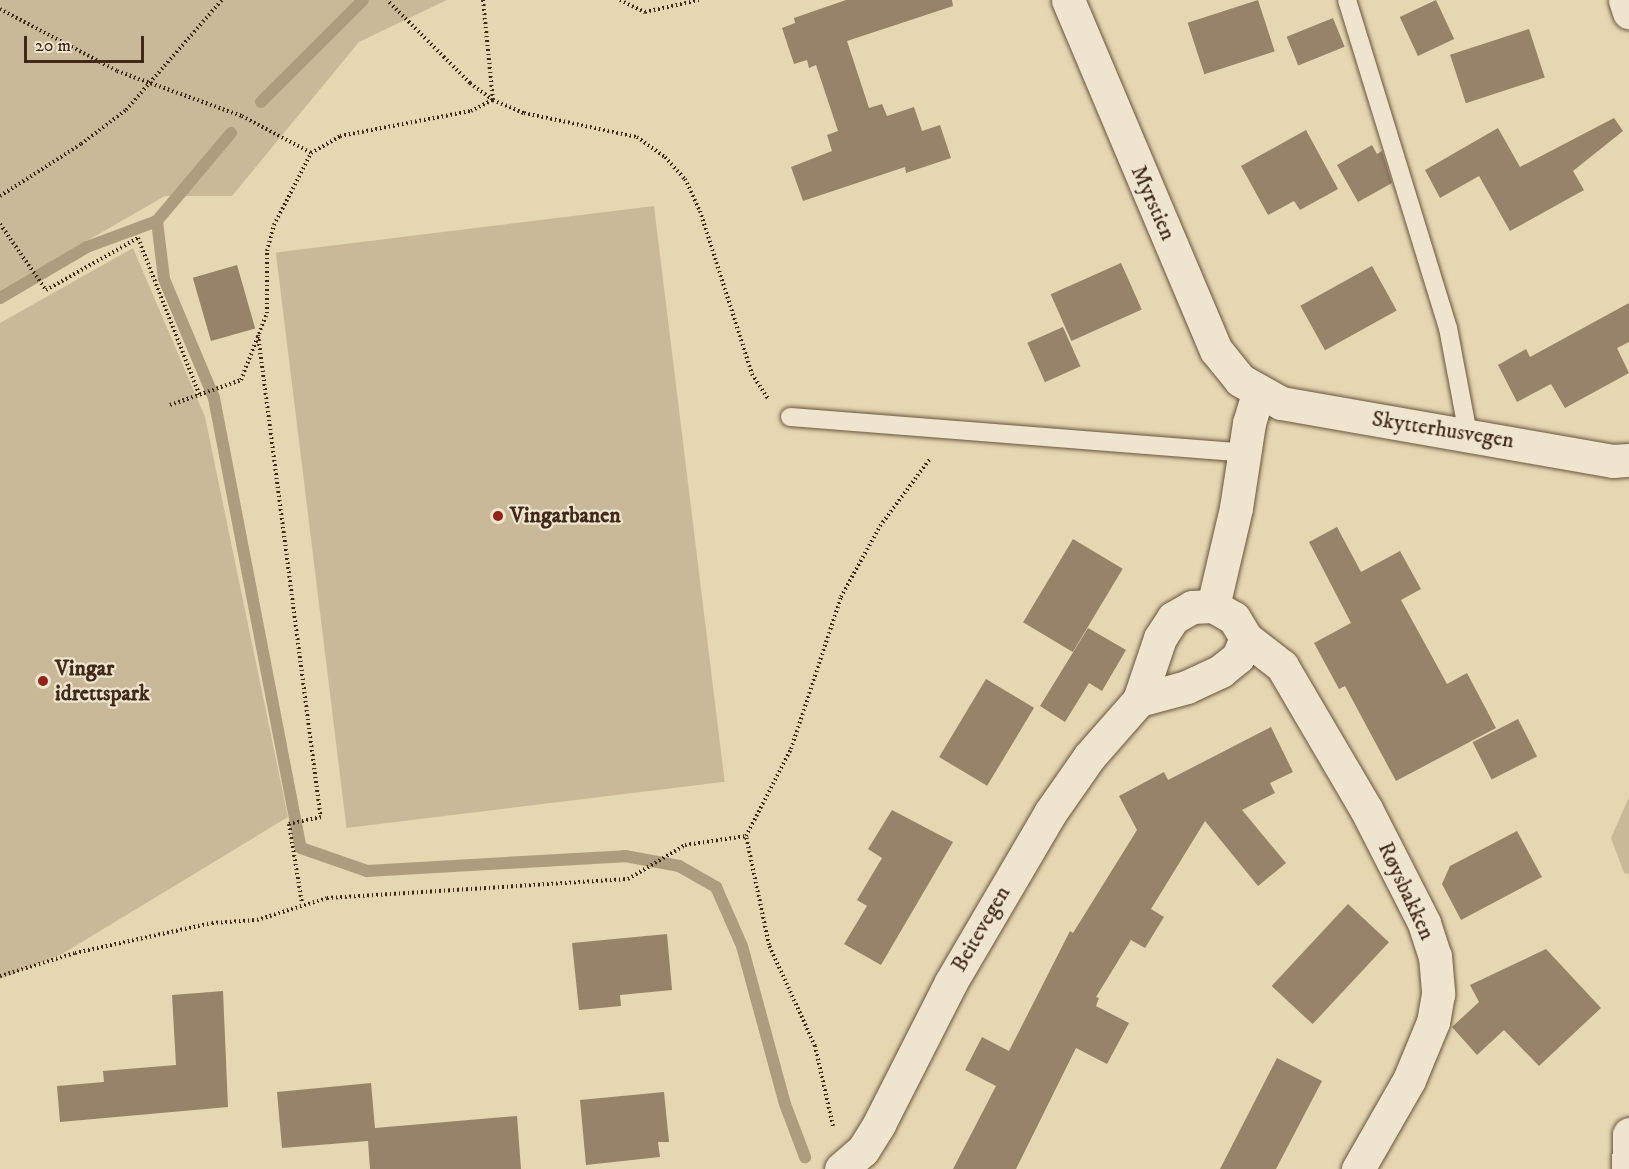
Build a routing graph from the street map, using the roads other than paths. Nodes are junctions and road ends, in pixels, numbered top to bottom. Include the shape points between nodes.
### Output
1 (1068, 0) edge
2 (1347, 0) edge
3 (1625, 0) edge
4 (1629, 12) edge
5 (1258, 394) junction
6 (790, 417) road end
7 (1468, 434) junction
8 (1243, 453) junction
9 (1629, 460) edge
10 (1213, 606) junction
11 (1246, 638) junction
12 (1139, 700) junction
13 (1629, 1134) edge
14 (837, 1154) edge
15 (1358, 1169) edge
16 (1628, 1169) edge

1 - 5 street, Myrstien via 1216,350 1240,380
2 - 7 lane via 1449,328
3 - 4 street
5 - 7 street, Skytterhusvegen via 1281,404
5 - 8 street
6 - 8 lane
7 - 9 street, Skytterhusvegen via 1613,461
8 - 10 street via 1236,508
10 - 11 street via 1234,618
10 - 12 street, Beitevegen via 1192,607 1173,618 1160,638
11 - 12 street via 1238,657 1221,671 1187,687
11 - 15 street, Røysbakken via 1282,666 1366,809 1424,923 1436,956 1438,994 1433,1022 1408,1080
12 - 14 street, Beitevegen via 1089,757 1050,813 951,982 863,1150
13 - 16 street

